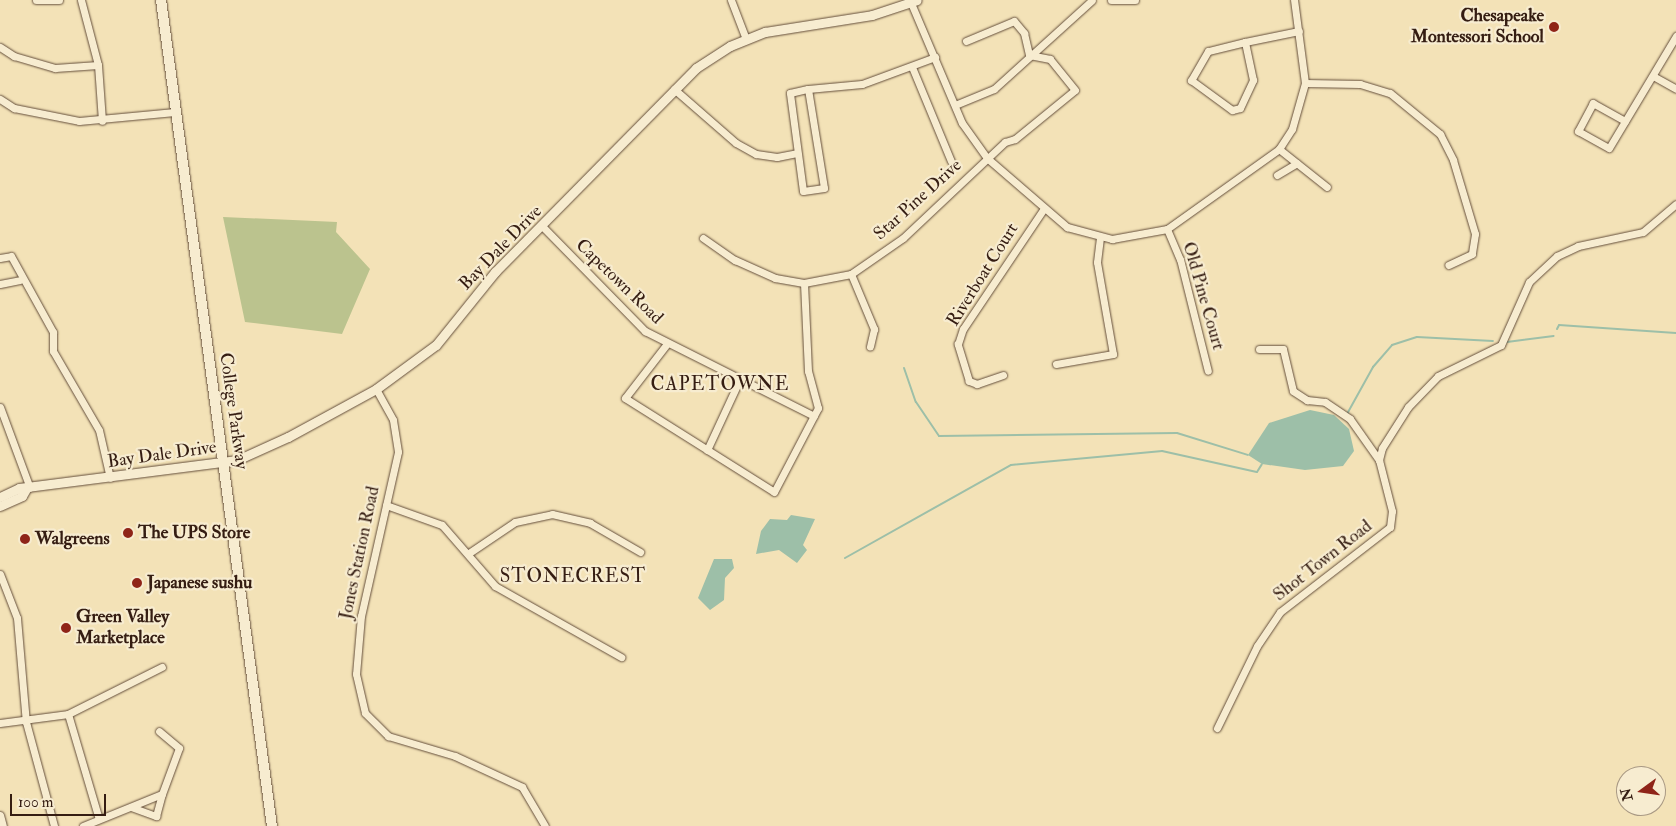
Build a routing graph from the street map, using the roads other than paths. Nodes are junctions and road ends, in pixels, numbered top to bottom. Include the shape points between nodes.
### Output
1 (36, 0) edge
2 (59, 0) edge
3 (81, 0) edge
4 (161, 0) edge
5 (731, 0) edge
6 (1092, 0) edge
7 (1111, 0) edge
8 (1135, 0) edge
9 (1294, 0) edge
10 (914, 1) edge
11 (1299, 31) junction
12 (1676, 36) edge
13 (746, 39) junction
14 (966, 42) dead end
15 (1245, 42) junction
16 (0, 47) edge
17 (1029, 55) junction
18 (935, 58) junction
19 (98, 66) junction
20 (912, 68) junction
21 (1653, 76) junction
22 (1305, 82) junction
23 (674, 89) junction
24 (1676, 89) edge
25 (808, 90) junction
26 (0, 99) edge
27 (955, 105) junction
28 (175, 112) junction
29 (1625, 121) junction
30 (102, 122) junction
31 (1279, 149) junction
32 (797, 153) junction
33 (987, 158) junction
34 (951, 161) dead end
35 (1297, 163) junction
36 (1276, 175) dead end
37 (1327, 187) dead end
38 (1676, 204) edge
39 (1043, 210) junction
40 (543, 228) junction
41 (1167, 229) junction
42 (703, 238) dead end
43 (1100, 239) junction
44 (0, 258) edge
45 (1448, 265) dead end
46 (851, 274) junction
47 (20, 280) junction
48 (804, 283) junction
49 (0, 284) edge
50 (666, 346) junction
51 (870, 347) dead end
52 (1259, 348) dead end
53 (1056, 364) dead end
54 (1208, 371) dead end
55 (1003, 375) dead end
56 (739, 381) junction
57 (376, 389) junction
58 (0, 407) edge
59 (814, 416) junction
60 (707, 450) junction
61 (1380, 460) junction
62 (223, 463) junction
63 (110, 478) junction
64 (28, 489) junction
65 (0, 497) edge
66 (386, 505) junction
67 (0, 506) edge
68 (640, 552) dead end
69 (469, 553) junction
70 (0, 574) edge
71 (621, 657) dead end
72 (162, 667) dead end
73 (68, 714) junction
74 (26, 722) junction
75 (0, 724) edge
76 (1217, 728) dead end
77 (159, 731) dead end
78 (162, 794) junction
79 (131, 807) junction
80 (0, 815) edge
81 (99, 819) junction
82 (3, 826) edge
83 (54, 826) edge
84 (83, 826) edge
85 (272, 826) edge
86 (545, 826) edge

1 - 2 street
3 - 19 street
4 - 28 main road, College Parkway
5 - 13 street
6 - 17 street
7 - 8 street
9 - 11 street
10 - 13 street, Bay Dale Drive
10 - 18 street
11 - 15 street
11 - 22 street
12 - 21 street
13 - 23 street, Bay Dale Drive via 696,68
14 - 17 street via 1014,21 1024,33
15 - 15 street via 1253,80 1240,108 1232,110 1192,80 1208,51
16 - 19 street via 38,65
17 - 27 street via 994,89
17 - 33 street, Star Pine Drive via 1050,60 1075,90
18 - 20 street
18 - 27 street
19 - 30 street
20 - 25 street via 862,84
20 - 34 street
21 - 24 street
21 - 29 street
22 - 31 street via 1292,129
22 - 45 street via 1360,84 1390,92 1440,134 1453,160 1475,234 1472,254
23 - 32 street via 736,143 756,154 776,157
23 - 40 street, Bay Dale Drive
25 - 32 street via 790,93
25 - 32 street via 824,188 803,191
26 - 30 street via 14,108
27 - 33 street
28 - 30 street
28 - 62 main road, College Parkway
29 - 29 street via 1593,103 1578,131 1609,148
31 - 35 street
31 - 41 street
33 - 39 street
33 - 46 street, Star Pine Drive via 903,238
35 - 36 street
35 - 37 street
38 - 61 street via 1643,232 1578,246 1557,256 1529,282 1501,345 1438,376 1408,407 1382,448
39 - 43 street via 1067,227
39 - 55 street, Riverboat Court via 973,313 958,344 969,381 977,384
40 - 50 street, Capetown Road via 630,318
40 - 57 street, Bay Dale Drive via 496,272 436,345
41 - 43 street via 1132,238
41 - 54 street, Old Pine Court via 1180,259
42 - 48 street, Star Pine Drive via 735,260 775,278
43 - 53 street via 1097,262 1113,354
44 - 47 street via 11,256
46 - 48 street, Star Pine Drive
46 - 51 street via 874,329
47 - 49 street
47 - 63 street via 53,332 53,351 94,418
48 - 59 street via 808,371 818,399
50 - 56 street, Capetown Road
50 - 60 street via 625,398
52 - 61 street via 1283,349 1293,391 1340,411 1350,419
56 - 59 street, Capetown Road
56 - 60 street
57 - 62 street, Bay Dale Drive via 248,457
57 - 66 street, Jones Station Road via 397,437
58 - 64 street
59 - 60 street via 774,492
61 - 76 street, Shot Town Road via 1392,511 1390,527 1280,612 1257,646
62 - 63 street, Bay Dale Drive
62 - 85 main road, College Parkway
63 - 64 street, Bay Dale Drive
64 - 65 street, Bay Dale Drive
64 - 67 street, Bay Dale Drive
66 - 69 street via 442,525
66 - 86 street, Jones Station Road via 368,573 357,655 358,688 365,713 388,736 455,756 522,787
68 - 69 street via 590,523 552,514 515,522
69 - 71 street via 495,586
70 - 74 street via 22,642
72 - 73 street
73 - 74 street
73 - 81 street
74 - 75 street
74 - 83 street
77 - 78 street via 178,748
78 - 79 street
78 - 79 street via 156,816
79 - 81 street
80 - 82 street
81 - 84 street

